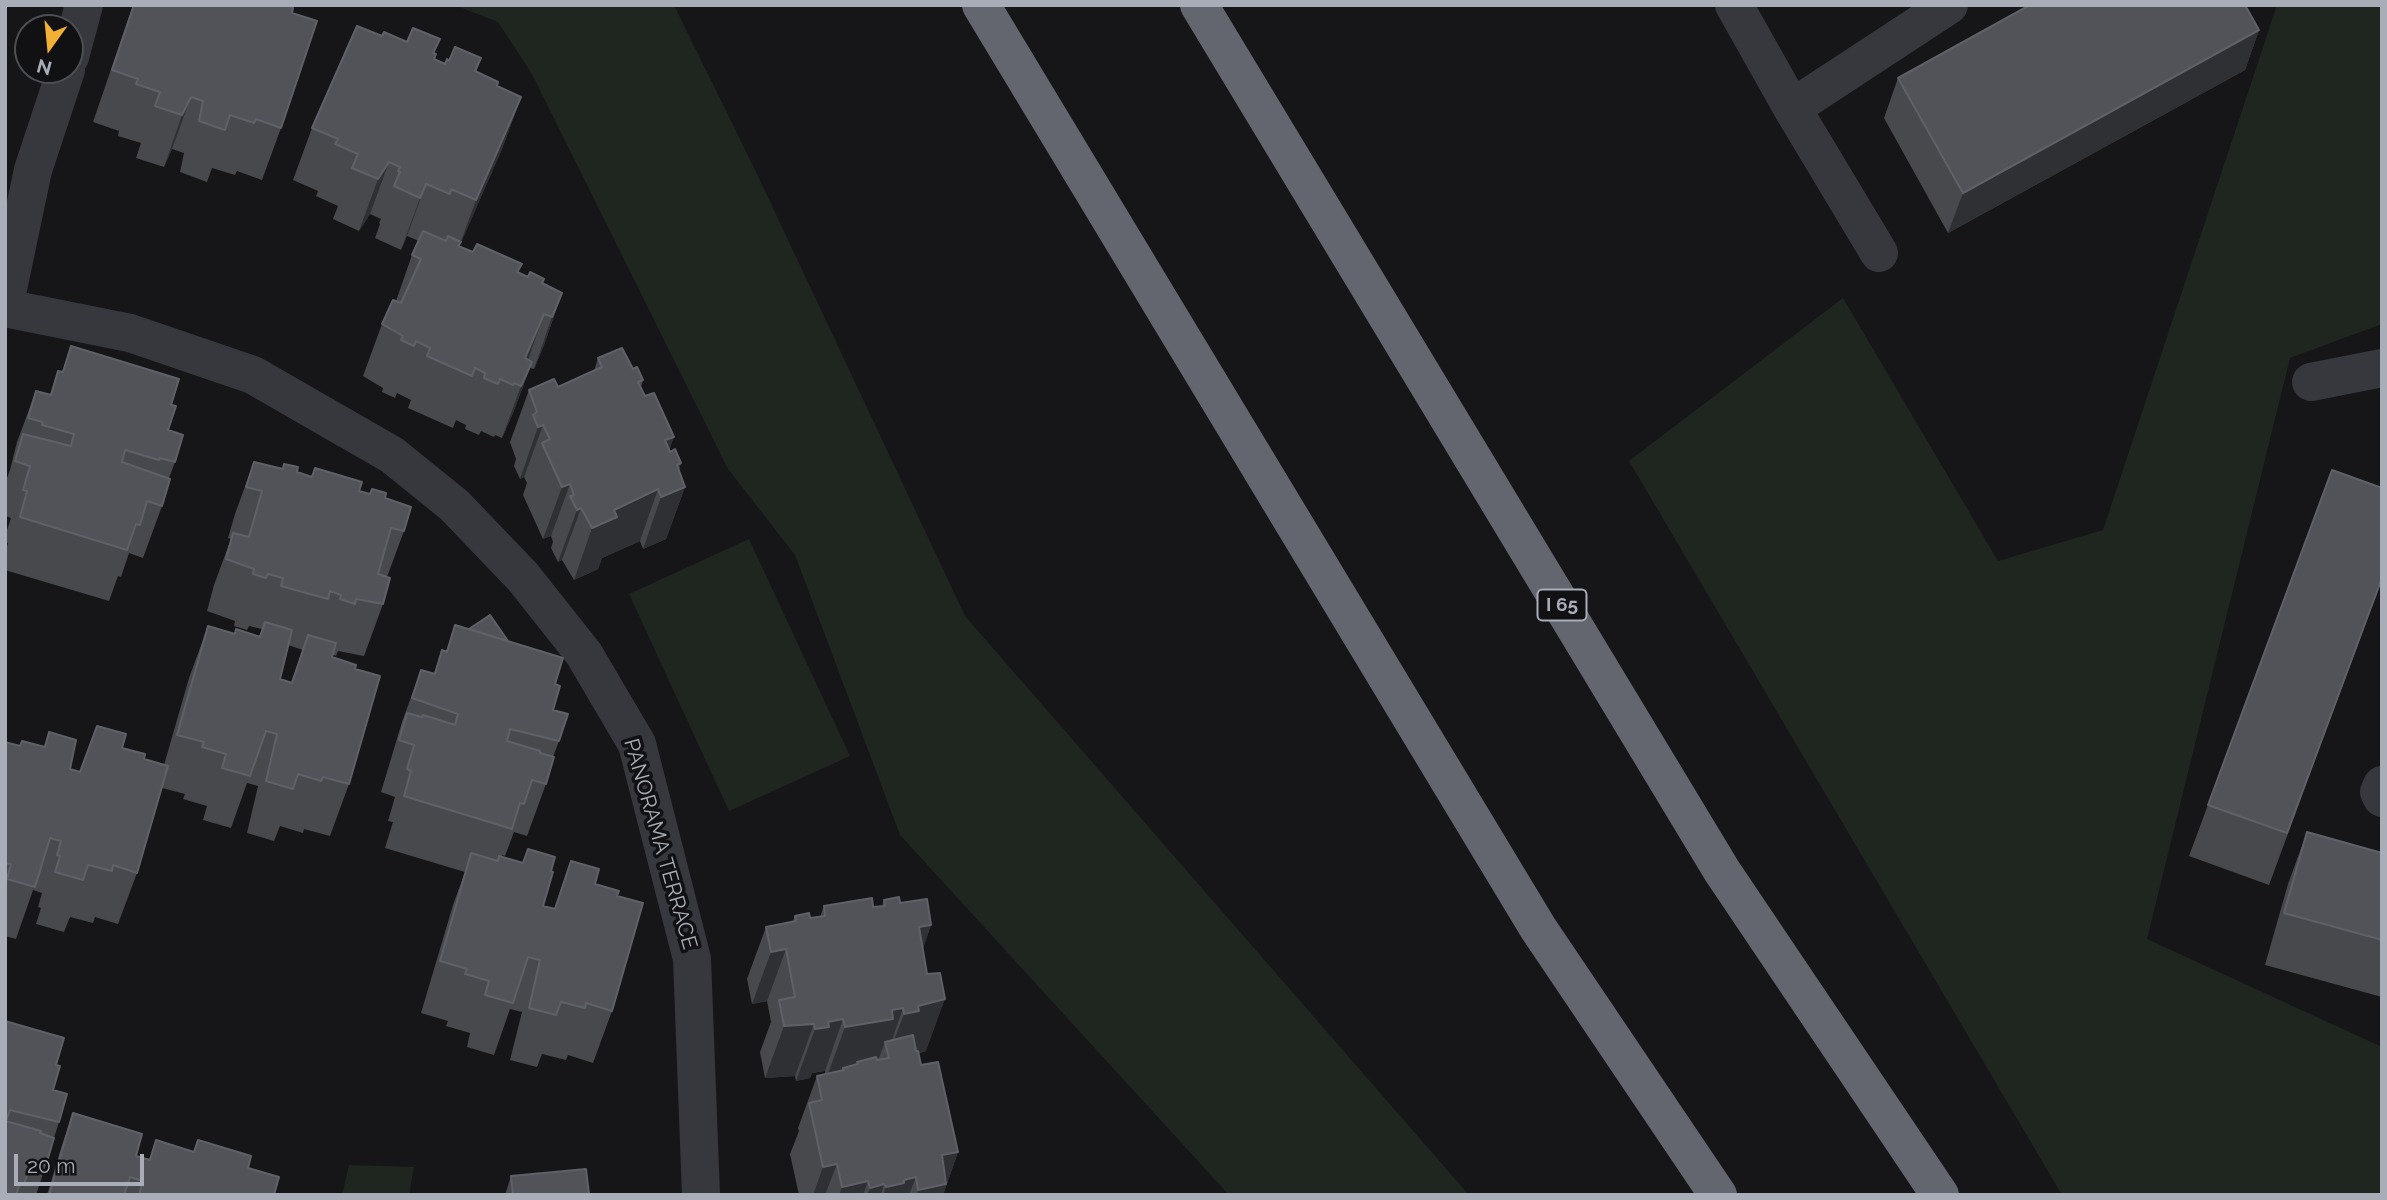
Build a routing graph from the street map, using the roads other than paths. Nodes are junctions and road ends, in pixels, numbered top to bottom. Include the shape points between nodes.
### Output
1 (981, 5) edge
2 (1199, 5) edge
3 (1734, 5) edge
4 (1949, 5) edge
5 (61, 84) edge
6 (1792, 108) junction
7 (1879, 253) dead end
8 (5, 306) edge
9 (2382, 368) edge
10 (2311, 382) dead end
11 (2382, 785) edge
12 (2382, 798) edge
13 (701, 1195) edge
14 (1718, 1195) edge
15 (1940, 1195) edge

1 - 14 highway via 1538,928
2 - 15 highway, I 65 via 1723,871
3 - 6 street
4 - 6 street
5 - 8 street, PANORAMA TERRACE via 33,170
6 - 7 street
8 - 13 street, PANORAMA TERRACE via 130,333 253,375 391,455 454,505 523,576 584,654 637,744 692,959
9 - 10 street
11 - 12 street

